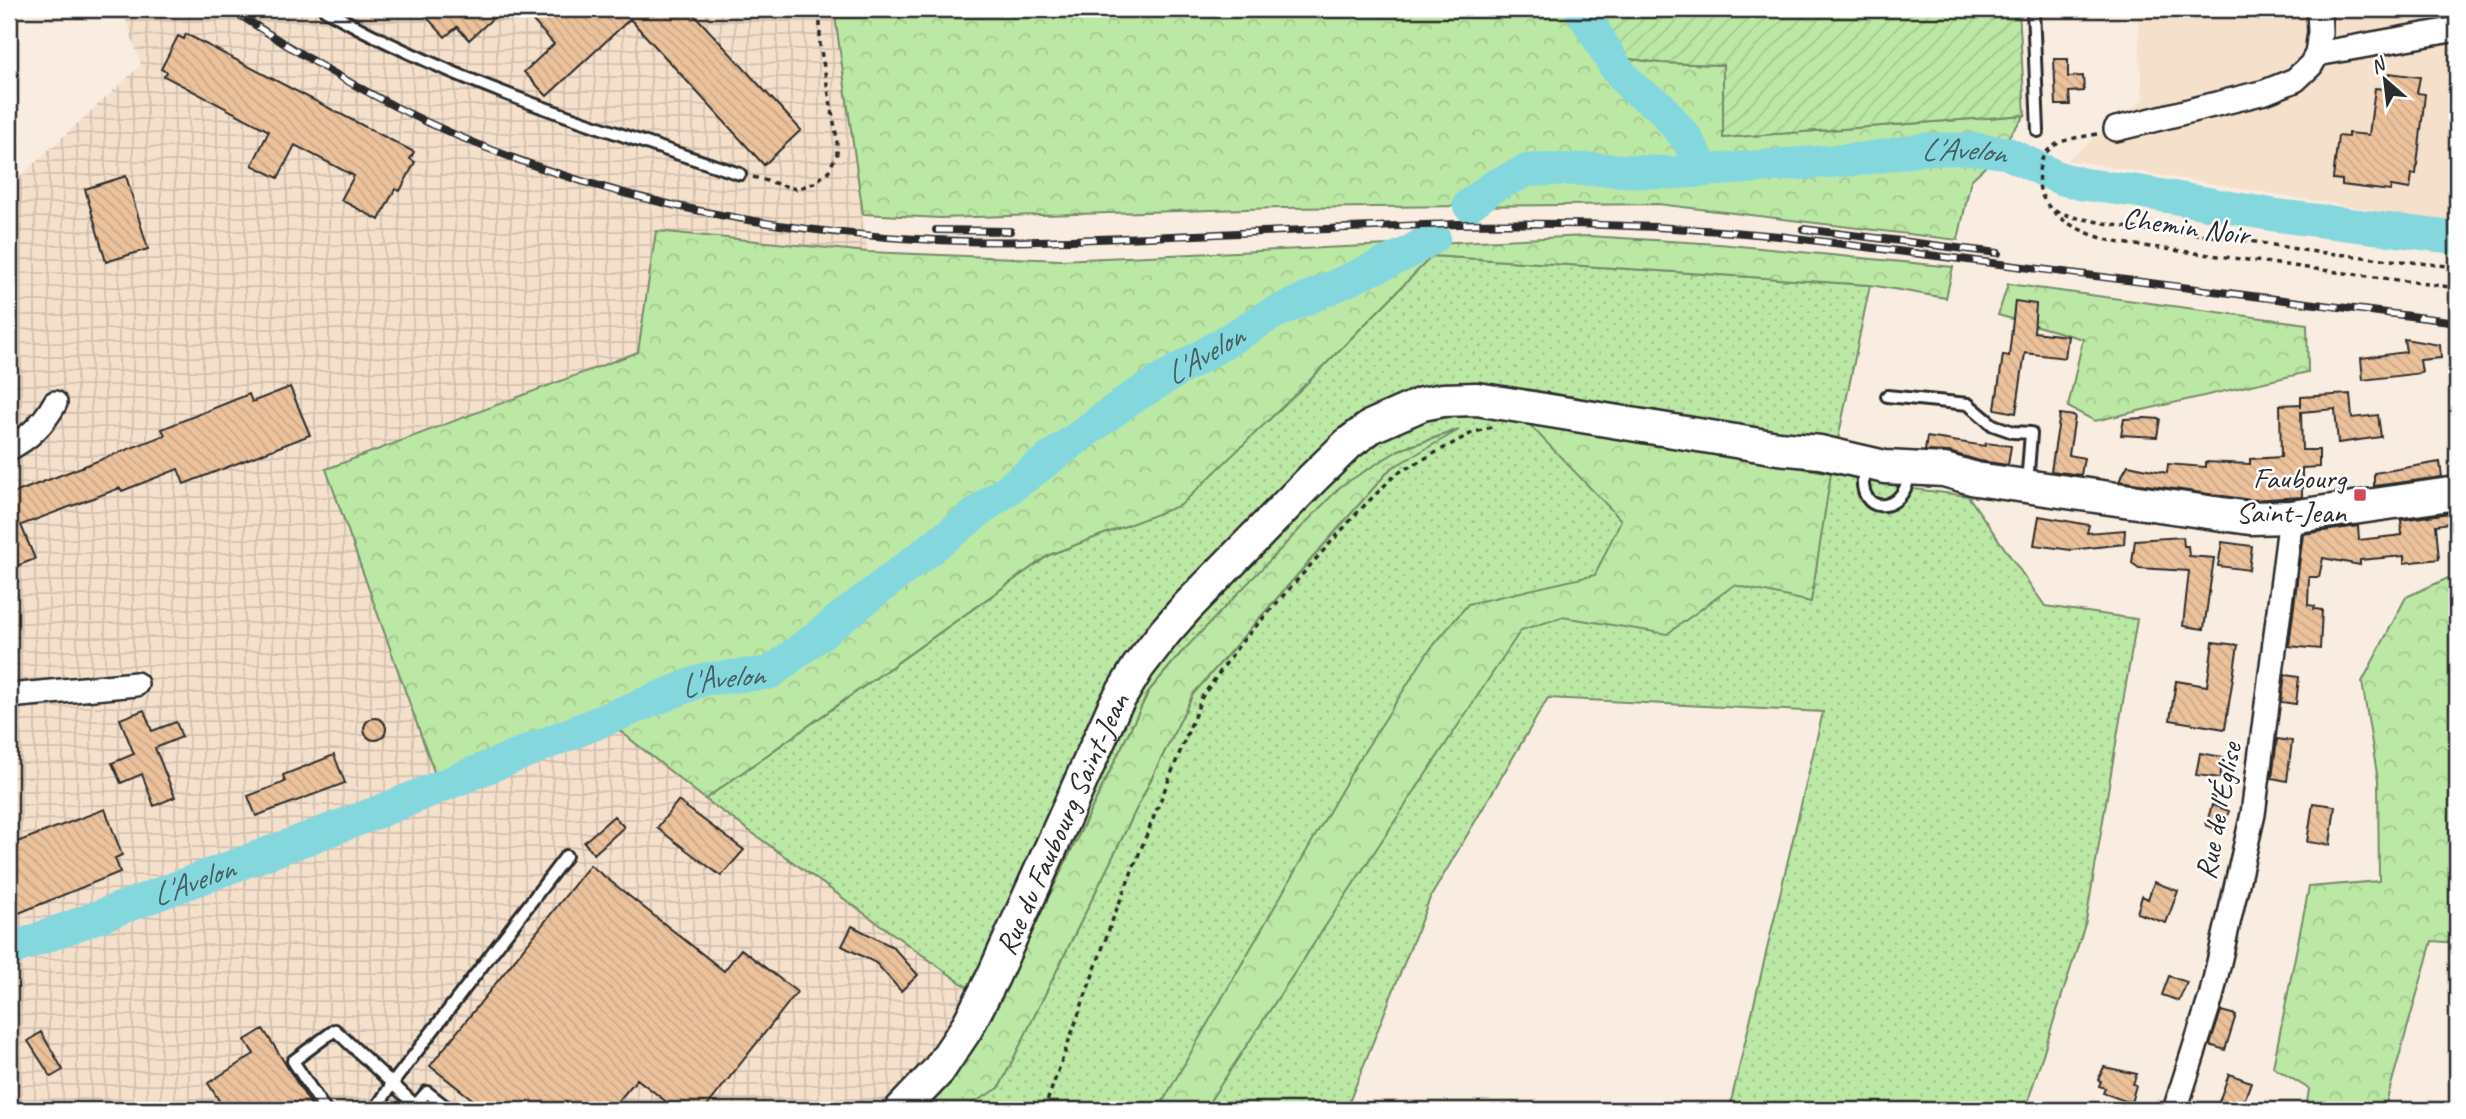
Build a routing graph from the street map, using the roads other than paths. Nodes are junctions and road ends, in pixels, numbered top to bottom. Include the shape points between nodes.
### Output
1 (324, 9) edge
2 (2033, 9) edge
3 (2319, 9) edge
4 (2457, 29) edge
5 (2317, 54) junction
6 (2116, 129) road end
7 (2038, 131) dead end
8 (740, 174) road end
9 (1887, 396) dead end
10 (55, 403) dead end
11 (9, 448) edge
12 (1872, 472) junction
13 (1976, 479) junction
14 (2027, 486) junction
15 (2457, 493) edge
16 (2291, 517) junction
17 (136, 684) dead end
18 (9, 696) edge
19 (566, 856) dead end
20 (391, 1084) junction
21 (413, 1108) edge
22 (325, 1110) edge
23 (375, 1110) edge
24 (450, 1110) edge
25 (901, 1110) edge
26 (2175, 1110) edge

1 - 8 lane via 393,46 517,100
2 - 7 lane
3 - 5 street
4 - 5 street
5 - 6 street via 2303,74 2276,89
9 - 14 lane via 1968,404 1993,425 2031,433
10 - 11 street via 43,423
12 - 13 main road, Rue du Faubourg Saint-Jean via 1944,470
12 - 13 main road, Rue du Faubourg Saint-Jean via 1887,483
12 - 25 main road, Rue du Faubourg Saint-Jean via 1826,453 1544,411 1430,416 1381,438 1242,551 1165,632 1122,693 1099,738 966,1029 938,1071
13 - 14 main road, Rue du Faubourg Saint-Jean
14 - 16 main road, Rue du Faubourg Saint-Jean via 2227,516
15 - 16 main road, Rue du Faubourg Saint-Jean
16 - 26 street, Rue de l'Église via 2253,814 2211,997
17 - 18 street
19 - 20 lane
20 - 21 lane
20 - 22 lane via 335,1030 293,1061
20 - 23 lane
21 - 24 lane via 427,1092

